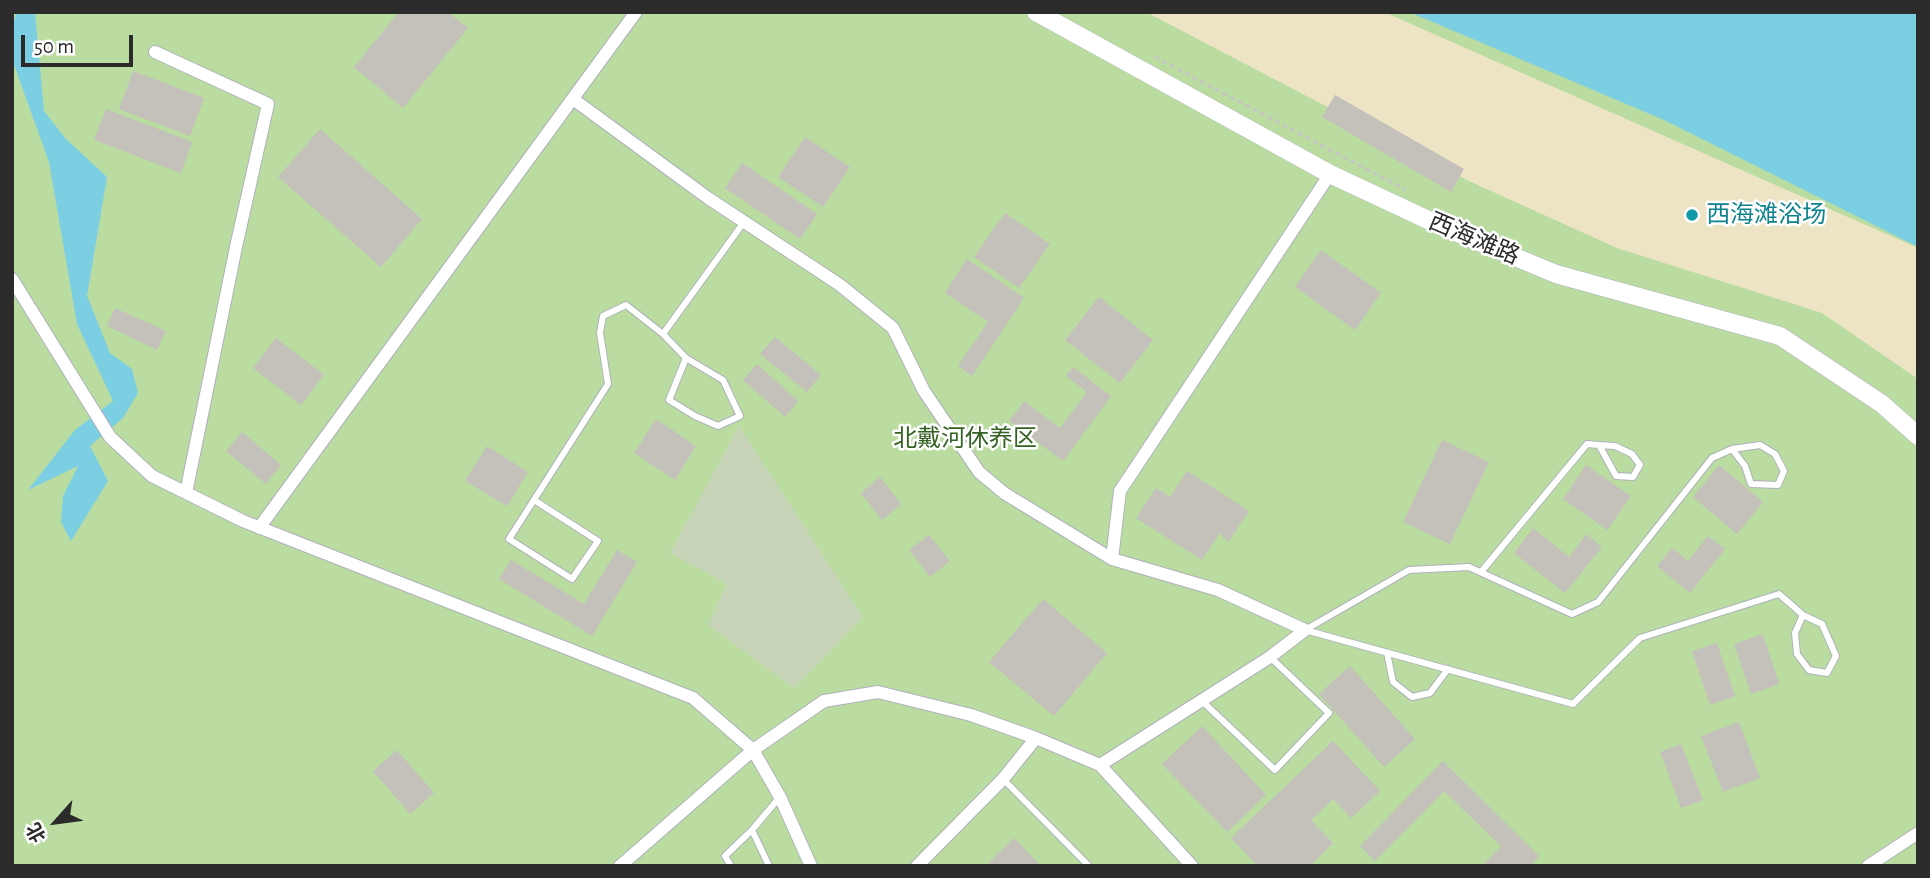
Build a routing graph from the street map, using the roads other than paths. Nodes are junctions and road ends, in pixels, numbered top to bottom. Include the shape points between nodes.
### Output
1 (636, 12) edge
2 (1036, 12) edge
3 (155, 52) dead end
4 (573, 99) junction
5 (1330, 174) junction
6 (744, 222) junction
7 (12, 279) edge
8 (663, 334) junction
9 (687, 358) junction
10 (1918, 436) edge
11 (1599, 445) junction
12 (1732, 449) junction
13 (186, 493) junction
14 (534, 500) junction
15 (259, 528) junction
16 (1112, 559) junction
17 (1481, 572) junction
18 (1803, 615) junction
19 (1305, 630) junction
20 (1387, 653) junction
21 (1270, 657) junction
22 (1448, 670) junction
23 (1201, 701) junction
24 (1036, 738) junction
25 (753, 750) junction
26 (1100, 765) junction
27 (1003, 779) junction
28 (780, 797) junction
29 (752, 830) junction
30 (1918, 833) edge
31 (620, 866) edge
32 (731, 866) edge
33 (769, 866) edge
34 (811, 866) edge
35 (917, 866) edge
36 (1089, 866) edge
37 (1192, 866) edge
38 (1868, 866) edge

1 - 4 street
2 - 5 main road, 西海滩路
3 - 13 street via 268,104
4 - 6 street
4 - 15 street
5 - 10 main road, 西海滩路 via 1556,274 1780,336 1882,404
5 - 16 street via 1120,491
6 - 8 lane
6 - 16 street via 840,285 893,328 924,391 979,472 1003,493
7 - 13 street via 110,437 152,476
8 - 9 lane
8 - 14 lane via 626,305 603,316 600,333 608,384
9 - 9 lane via 668,400 718,426 740,416 723,380
11 - 11 lane via 1632,454 1640,465 1633,477 1616,476
11 - 17 lane via 1587,444
12 - 12 lane via 1760,445 1775,454 1784,471 1778,485 1751,484
12 - 17 lane via 1712,458 1598,602 1572,614
13 - 15 street
14 - 14 lane via 509,539 572,579 598,541
15 - 25 street via 694,698
16 - 19 street via 1218,590
17 - 19 lane via 1469,567 1409,570
18 - 18 lane via 1822,624 1836,656 1827,673 1808,670 1797,653 1795,633
18 - 22 lane via 1779,594 1640,638 1573,704
19 - 20 lane
19 - 21 street
20 - 22 lane
20 - 22 lane via 1393,682 1412,696 1430,693
21 - 23 street
21 - 23 lane via 1329,713 1275,770
23 - 26 street
24 - 25 street via 971,715 878,692 824,701
24 - 26 street
24 - 27 street
25 - 28 street
25 - 31 street
26 - 37 street
27 - 35 street
27 - 36 lane
28 - 29 lane
28 - 34 street
29 - 32 lane via 725,856
29 - 33 lane
30 - 38 street

